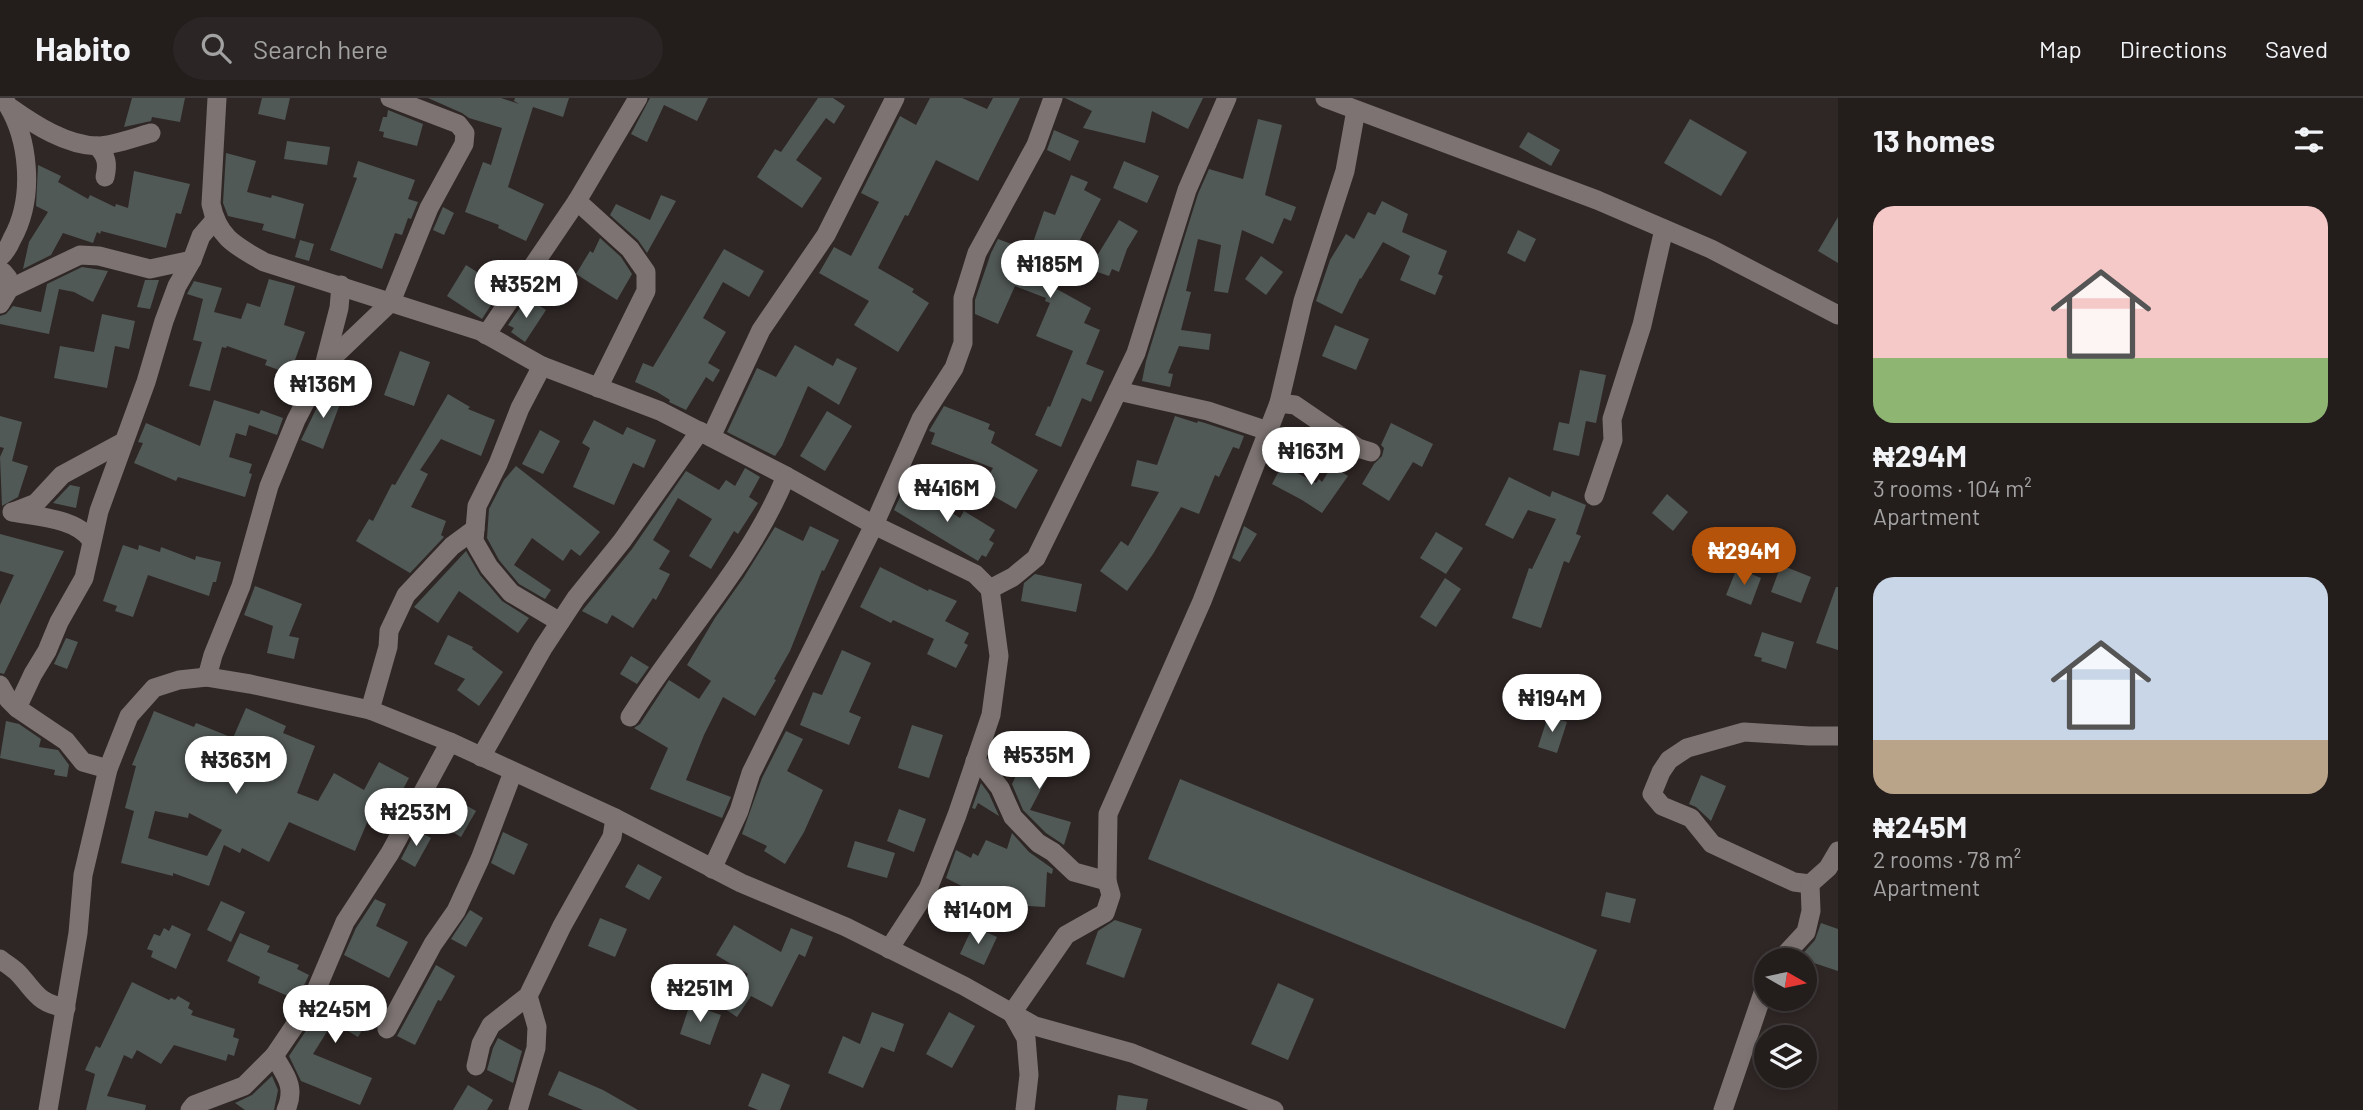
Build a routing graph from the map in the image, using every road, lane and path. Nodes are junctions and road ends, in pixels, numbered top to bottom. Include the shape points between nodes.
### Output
1 (217, 98) edge
2 (390, 98) edge
3 (638, 98) edge
4 (895, 98) edge
5 (1053, 98) edge
6 (1227, 98) edge
7 (1325, 98) edge
8 (417, 102) edge
9 (6, 103) edge
10 (1356, 110) junction
11 (151, 133) dead end
12 (97, 146) junction
13 (105, 177) dead end
14 (577, 201) junction
15 (214, 221) junction
16 (1664, 229) junction
17 (0, 257) edge
18 (192, 260) junction
19 (0, 271) edge
20 (341, 285) junction
21 (5, 297) edge
22 (391, 302) junction
23 (1838, 316) edge
24 (486, 335) junction
25 (324, 366) junction
26 (541, 366) junction
27 (598, 388) junction
28 (1118, 391) junction
29 (1279, 403) junction
30 (1268, 431) junction
31 (706, 434) junction
32 (123, 442) junction
33 (1371, 452) dead end
34 (786, 476) junction
35 (1594, 496) dead end
36 (6, 510) edge
37 (874, 525) junction
38 (475, 530) junction
39 (91, 540) junction
40 (990, 589) junction
41 (560, 622) junction
42 (208, 677) junction
43 (0, 685) edge
44 (17, 708) junction
45 (370, 710) junction
46 (630, 717) dead end
47 (1838, 736) edge
48 (450, 742) junction
49 (481, 757) junction
50 (975, 761) junction
51 (108, 769) junction
52 (513, 772) junction
53 (615, 818) junction
54 (1838, 851) edge
55 (712, 869) junction
56 (1107, 881) junction
57 (1810, 884) junction
58 (1791, 948) edge
59 (889, 949) junction
60 (0, 959) edge
61 (528, 996) junction
62 (66, 1008) junction
63 (1756, 1012) edge
64 (1012, 1013) junction
65 (387, 1029) dead end
66 (274, 1056) junction
67 (476, 1066) dead end
68 (48, 1110) edge
69 (190, 1110) edge
70 (286, 1110) edge
71 (518, 1110) edge
72 (1025, 1110) edge
73 (1274, 1110) edge
74 (1723, 1110) edge

1 - 15 street
2 - 8 street
3 - 14 street
4 - 31 street via 826,235 761,330
5 - 37 street via 1035,145 977,253 963,298 963,344 954,368 921,419
6 - 28 street via 1187,190 1136,353
7 - 10 street
8 - 22 street via 458,124 465,133 464,144 429,208
9 - 12 street via 34,124 66,139
9 - 17 street via 19,130 27,186 18,228
10 - 16 street
10 - 29 street via 1345,172 1303,301
11 - 12 street
12 - 13 street via 108,164
14 - 24 street
14 - 27 street via 630,249 646,272 646,291
15 - 18 street via 201,236
15 - 20 street via 223,236 264,262
16 - 23 street
16 - 35 street via 1642,325 1612,419 1613,440
18 - 21 street via 150,269 80,255
18 - 32 street via 177,286
19 - 21 street via 8,278
20 - 22 street
20 - 25 street via 340,308
22 - 24 street
22 - 25 street
24 - 26 street
25 - 42 street via 269,486 241,586
26 - 27 street
26 - 38 street via 477,506
27 - 31 street
28 - 30 street via 1208,411
28 - 40 street via 1036,558
29 - 30 street
29 - 33 street via 1295,405
30 - 56 street via 1202,601 1108,814
31 - 34 street
31 - 41 street
32 - 36 street via 62,475 36,503
32 - 39 street
34 - 37 street
34 - 46 street via 756,537
36 - 39 street via 71,524
37 - 40 street via 975,574
37 - 55 street via 751,773
38 - 41 street via 474,541 511,593
38 - 45 street via 452,546 406,595 389,631
39 - 44 street via 84,578
40 - 50 street via 999,656 991,715
41 - 49 street
42 - 45 street
42 - 51 street via 153,688 130,716
43 - 44 street
44 - 51 street via 66,741 83,761
45 - 48 street
47 - 57 street via 1744,732 1687,748 1669,760 1652,794 1662,806 1691,818 1712,844 1794,882
48 - 49 street
48 - 66 street via 390,853 345,922 312,1000
49 - 52 street
50 - 56 street via 1000,788 1013,817 1038,844 1074,872
50 - 59 street via 928,889
51 - 62 street via 83,875
52 - 53 street
52 - 65 street via 456,911
53 - 55 street
53 - 61 street via 612,837
54 - 57 street
55 - 59 street
56 - 64 street via 1111,895 1105,913 1066,935
57 - 58 street via 1806,932
59 - 64 street
60 - 62 street via 40,1000
61 - 67 street via 491,1025
61 - 71 street via 537,1027 536,1048
62 - 68 street
63 - 74 street
64 - 72 street via 1026,1038
64 - 73 street via 1035,1026 1132,1053
66 - 69 street via 244,1086
66 - 70 street via 292,1094

